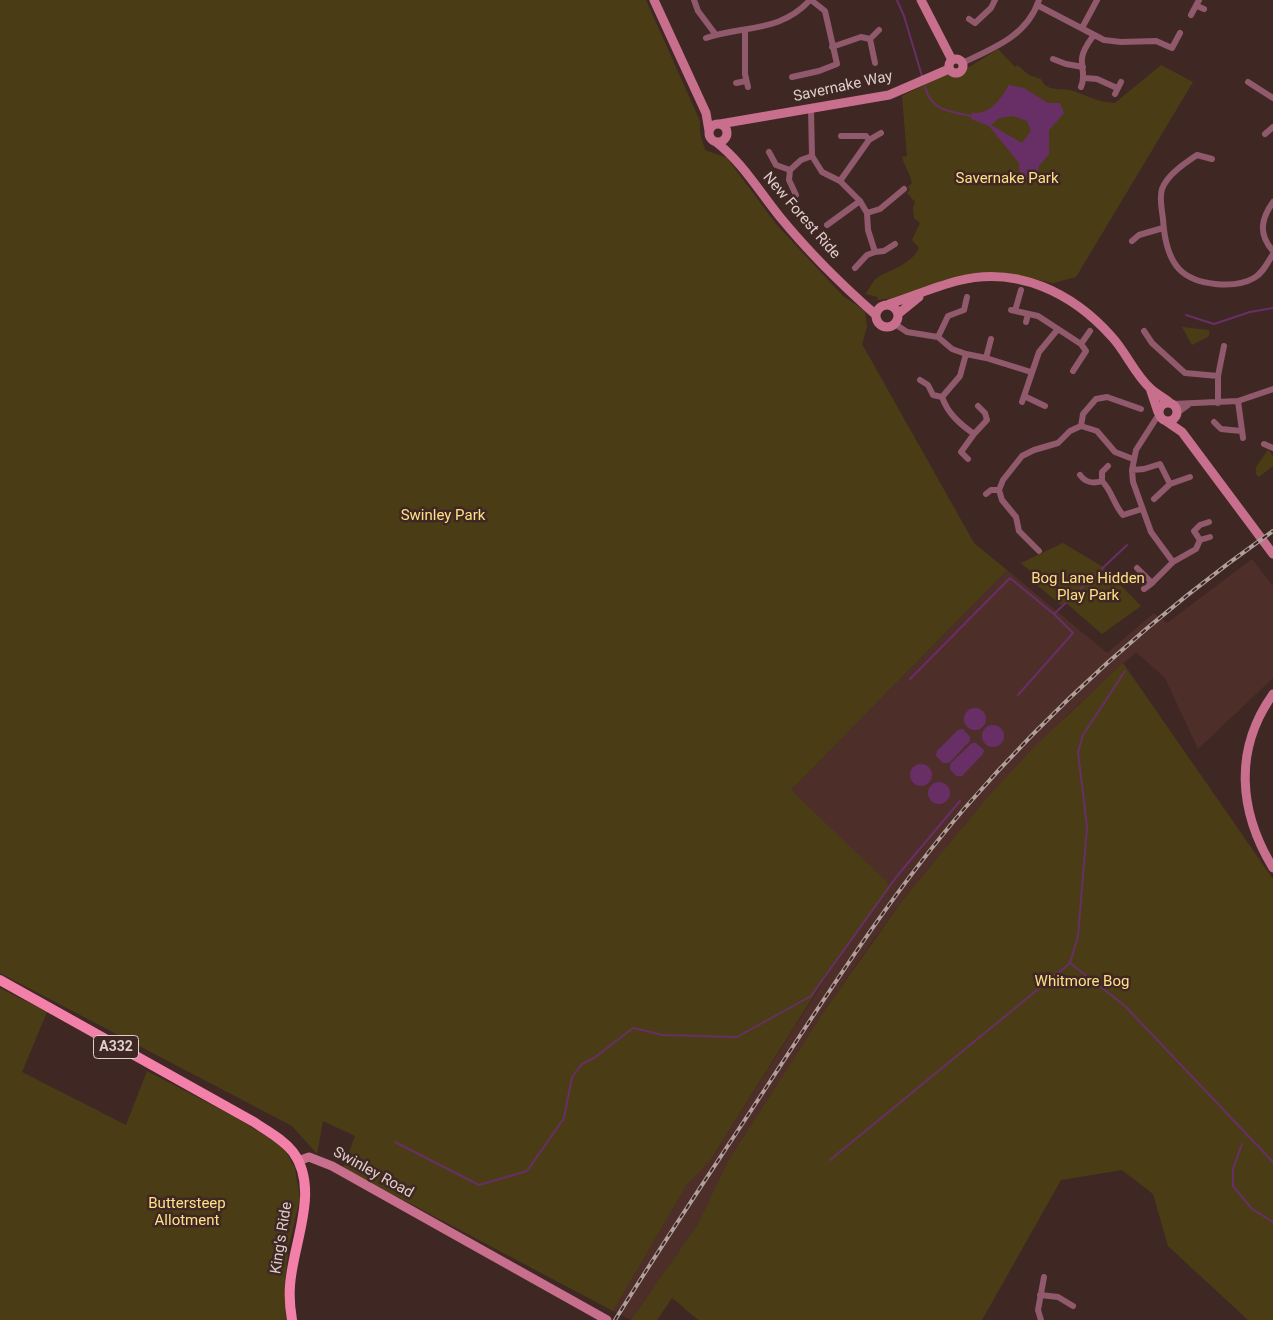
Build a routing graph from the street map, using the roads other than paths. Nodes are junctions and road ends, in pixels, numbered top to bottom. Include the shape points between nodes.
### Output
1 (654, 0) edge
2 (694, 0) edge
3 (811, 0) edge
4 (921, 0) edge
5 (995, 0) edge
6 (1098, 0) edge
7 (1038, 3) edge
8 (1198, 3) edge
9 (1204, 9) dead end
10 (1191, 15) dead end
11 (973, 23) dead end
12 (1082, 28) junction
13 (745, 30) junction
14 (878, 30) dead end
15 (1180, 34) dead end
16 (716, 35) junction
17 (1094, 35) junction
18 (706, 38) dead end
19 (870, 39) junction
20 (832, 47) junction
21 (1053, 59) dead end
22 (875, 63) dead end
23 (962, 63) joint
24 (951, 65) junction
25 (1083, 67) junction
26 (792, 77) dead end
27 (1085, 78) junction
28 (1121, 82) dead end
29 (1248, 82) dead end
30 (736, 83) dead end
31 (1081, 87) dead end
32 (1273, 98) edge
33 (811, 109) junction
34 (706, 113) junction
35 (739, 122) junction
36 (720, 124) junction
37 (1273, 127) edge
38 (709, 131) junction
39 (727, 133) junction
40 (881, 133) dead end
41 (1265, 134) dead end
42 (841, 136) dead end
43 (869, 140) junction
44 (716, 142) junction
45 (769, 152) dead end
46 (730, 154) junction
47 (812, 156) junction
48 (1212, 158) dead end
49 (790, 170) junction
50 (840, 181) junction
51 (904, 190) dead end
52 (796, 195) dead end
53 (860, 201) junction
54 (1273, 202) edge
55 (867, 213) junction
56 (827, 225) dead end
57 (1163, 228) junction
58 (1132, 241) dead end
59 (895, 244) dead end
60 (875, 252) junction
61 (1273, 252) edge
62 (855, 268) dead end
63 (1021, 290) dead end
64 (928, 291) junction
65 (853, 294) junction
66 (967, 297) dead end
67 (885, 305) junction
68 (876, 314) junction
69 (898, 314) junction
70 (1028, 314) junction
71 (1026, 322) dead end
72 (895, 324) junction
73 (1058, 329) junction
74 (1144, 330) dead end
75 (1090, 331) dead end
76 (938, 338) junction
77 (991, 339) dead end
78 (1081, 344) junction
79 (1224, 346) dead end
80 (966, 354) junction
81 (986, 358) junction
82 (1073, 370) dead end
83 (1031, 372) junction
84 (1218, 376) junction
85 (920, 380) dead end
86 (1150, 388) junction
87 (1273, 389) edge
88 (942, 397) junction
89 (1238, 402) junction
90 (1171, 403) junction
91 (1218, 403) junction
92 (1188, 405) junction
93 (978, 406) dead end
94 (1045, 406) dead end
95 (1141, 409) dead end
96 (1177, 414) junction
97 (1162, 417) junction
98 (1214, 422) dead end
99 (1081, 426) junction
100 (1182, 432) junction
101 (974, 434) junction
102 (1264, 444) dead end
103 (1272, 446) edge
104 (968, 459) dead end
105 (1133, 459) junction
106 (1108, 466) dead end
107 (1132, 470) junction
108 (1080, 475) dead end
109 (1190, 477) dead end
110 (1102, 481) junction
111 (1170, 484) junction
112 (999, 490) junction
113 (986, 494) dead end
114 (1154, 499) dead end
115 (1142, 509) junction
116 (1209, 522) dead end
117 (1210, 538) dead end
118 (1200, 540) junction
119 (1039, 551) dead end
120 (1272, 553) edge
121 (1173, 562) junction
122 (1136, 568) dead end
123 (1152, 583) junction
124 (1144, 589) dead end
125 (1273, 694) edge
126 (1273, 868) edge
127 (0, 980) edge
128 (298, 1161) junction
129 (1044, 1276) dead end
130 (1040, 1295) junction
131 (1073, 1306) dead end
132 (292, 1320) edge
133 (607, 1320) edge
134 (1041, 1320) edge

1 - 34 main road, New Forest Ride
2 - 16 street via 698,12
3 - 13 street via 800,12 784,21
3 - 20 street via 825,11
4 - 24 main road
5 - 11 street via 991,8
6 - 12 street
7 - 12 street
7 - 23 street via 1031,18 1012,38
8 - 9 street
8 - 10 street
12 - 17 street
13 - 16 street
13 - 30 street via 747,84
14 - 19 street
15 - 17 street via 1172,48 1156,41 1121,42
16 - 18 street
17 - 25 street via 1084,50
19 - 20 street via 861,37
19 - 22 street
20 - 26 street via 837,64
21 - 25 street
23 - 24 main road, Savernake Way via 959,73 954,73
24 - 33 main road, Savernake Way via 889,95
25 - 27 street
27 - 28 street via 1097,79 1116,91
27 - 31 street
29 - 32 street
33 - 35 main road, Savernake Way
33 - 47 street
34 - 36 main road, New Forest Ride
34 - 38 main road, New Forest Ride
35 - 36 main road, Savernake Way
35 - 39 main road, Savernake Way
36 - 38 main road via 711,126
36 - 39 main road, New Forest Ride
37 - 41 street
38 - 44 main road, New Forest Ride via 711,139
39 - 44 main road via 722,141
39 - 46 main road
40 - 43 street
42 - 43 street via 866,136
43 - 50 street
44 - 46 main road, New Forest Ride
45 - 49 street via 776,165
46 - 65 main road, New Forest Ride via 782,219
47 - 49 street via 801,160
47 - 50 street via 822,172
48 - 57 street via 1197,155 1178,169 1162,188
49 - 52 street via 789,180
50 - 53 street
51 - 55 street via 880,208
53 - 55 street
53 - 56 street
54 - 61 street via 1264,214 1262,231
55 - 60 street
57 - 58 street via 1139,235
57 - 61 street via 1169,254 1178,268 1207,283 1223,285 1253,279
59 - 60 street
60 - 62 street
63 - 70 street via 1013,311
64 - 67 main road
64 - 69 main road
64 - 86 main road via 957,280 1005,277 1052,289 1094,317
65 - 67 main road, New Forest Ride
65 - 68 main road, New Forest Ride
66 - 76 street via 964,310 948,316
67 - 68 main road
67 - 69 main road, New Forest Ride via 895,308
68 - 72 main road, New Forest Ride via 878,322 884,326
69 - 72 main road
70 - 71 street
70 - 73 street via 1038,316
72 - 76 street via 907,332
73 - 78 street
73 - 83 street via 1039,352
74 - 84 street via 1152,343 1185,373
75 - 78 street
76 - 80 street via 952,349
77 - 81 street
78 - 82 street via 1086,351
79 - 84 street
80 - 81 street
80 - 88 street via 960,376
81 - 83 street
83 - 94 street via 1023,399
84 - 91 street
85 - 88 street via 928,385 933,395
86 - 90 main road
86 - 97 main road
87 - 89 street
88 - 101 street via 959,423
89 - 91 street
89 - 98 street via 1242,434 1221,429
90 - 92 street
90 - 96 main road
90 - 97 main road via 1160,406
91 - 92 street
92 - 96 street
93 - 101 street via 987,420
95 - 99 street via 1107,397 1096,399 1083,414
96 - 97 main road via 1174,419
96 - 100 main road
97 - 100 main road
97 - 105 street via 1142,439
99 - 105 street via 1097,431 1115,452
99 - 112 street via 1070,431 1058,444 1022,456
100 - 120 main road
101 - 104 street via 961,452
102 - 103 street
105 - 107 street
106 - 110 street via 1102,472
107 - 111 street via 1160,464
107 - 115 street
108 - 110 street via 1094,483
109 - 111 street
110 - 115 street via 1112,491 1124,516
111 - 114 street
112 - 113 street
112 - 119 street via 1002,500 1016,517 1019,531
115 - 121 street via 1151,532
116 - 118 street via 1196,528 1194,532
117 - 118 street
118 - 121 street via 1196,549
121 - 123 street
122 - 123 street
123 - 124 street
125 - 126 main road via 1250,739 1245,778 1247,809
127 - 128 main road, A332 via 270,1132 292,1151
128 - 132 main road, King's Ride / A332 via 304,1200 290,1285
128 - 133 main road, Swinley Road via 309,1157 332,1166
129 - 130 street
130 - 131 street via 1058,1297
130 - 134 street via 1038,1310

